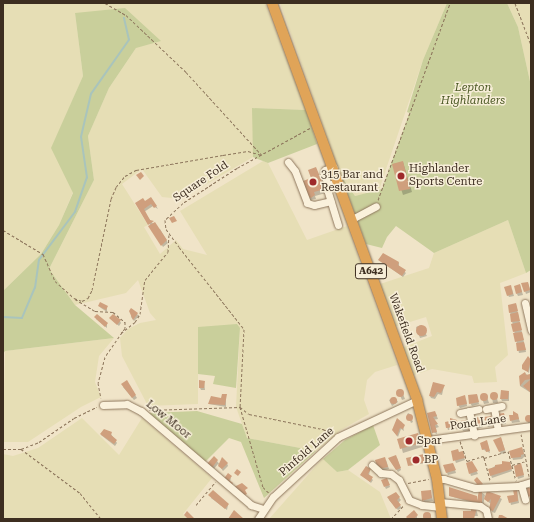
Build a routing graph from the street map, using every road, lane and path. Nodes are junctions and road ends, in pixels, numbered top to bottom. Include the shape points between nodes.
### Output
1 (105, 3) edge
2 (272, 3) edge
3 (450, 3) edge
4 (515, 3) edge
5 (531, 45) edge
6 (319, 126) junction
7 (262, 155) junction
8 (288, 162) dead end
9 (333, 167) junction
10 (339, 182) junction
11 (328, 185) junction
12 (331, 201) junction
13 (376, 206) joint
14 (352, 219) junction
15 (338, 226) dead end
16 (3, 230) edge
17 (169, 233) junction
18 (74, 298) junction
19 (525, 303) dead end
20 (530, 319) edge
21 (531, 330) edge
22 (119, 335) junction
23 (417, 400) junction
24 (103, 405) junction
25 (240, 406) junction
26 (502, 406) dead end
27 (486, 409) junction
28 (141, 411) junction
29 (469, 411) junction
30 (460, 413) dead end
31 (531, 426) edge
32 (519, 428) junction
33 (498, 431) junction
34 (474, 435) junction
35 (338, 437) junction
36 (459, 437) junction
37 (428, 440) junction
38 (3, 449) edge
39 (21, 449) junction
40 (484, 458) junction
41 (527, 461) junction
42 (372, 465) dead end
43 (512, 465) junction
44 (219, 478) junction
45 (437, 479) junction
46 (531, 482) edge
47 (519, 486) junction
48 (493, 488) junction
49 (273, 498) junction
50 (525, 500) dead end
51 (441, 504) junction
52 (196, 505) dead end
53 (262, 509) junction
54 (101, 519) edge
55 (258, 519) edge
56 (442, 519) edge
57 (488, 519) edge

1 - 7 path via 126,15 186,72
2 - 6 highway, Wakefield Road / A642
3 - 13 path
4 - 5 path
6 - 7 path via 307,129
6 - 9 highway, Wakefield Road / A642
7 - 17 path, Square Fold via 177,207 165,220
7 - 18 path via 248,151 136,170 125,176 111,199 92,290 88,298 82,301
8 - 12 street via 295,171 307,204
9 - 10 highway, Wakefield Road / A642
9 - 11 street via 325,170
10 - 11 street
10 - 14 highway, Wakefield Road / A642
11 - 12 street
12 - 15 street
13 - 14 street
14 - 23 highway, Wakefield Road / A642
16 - 18 path via 43,254 56,281
17 - 22 path via 168,252 145,280 140,314 135,322
17 - 25 path via 244,329
18 - 22 path via 95,311 113,312 122,318 125,328
19 - 20 street
20 - 21 street
22 - 24 path via 105,357 98,382
23 - 35 street, Pinfold Lane
23 - 37 highway, Wakefield Road / A642
24 - 28 street, Low Moor via 128,404
24 - 39 path via 74,418 38,442
25 - 28 path
25 - 35 path via 249,414 323,429
25 - 49 path via 263,487
26 - 27 street
27 - 29 street
27 - 33 street
28 - 44 street, Low Moor
29 - 30 street
29 - 34 street
31 - 32 street, Pond Lane
32 - 33 street, Pond Lane
32 - 41 path
33 - 34 street, Pond Lane
34 - 36 street, Pond Lane
35 - 49 street, Pinfold Lane
36 - 37 street, Pond Lane
36 - 40 path via 467,461 483,456
37 - 45 highway, Wakefield Road / A642
38 - 39 path
39 - 54 path via 80,493
40 - 43 path via 508,451
40 - 48 path
41 - 43 path
41 - 46 path
42 - 51 street via 398,480 409,500 422,505
43 - 47 path
44 - 52 path
44 - 53 street, Low Moor via 251,505
45 - 48 street via 475,488
45 - 51 highway, Wakefield Road / A642
46 - 47 street
47 - 48 street
47 - 50 street
49 - 53 street, Pinfold Lane
51 - 56 highway, Wakefield Road / A642
51 - 57 street via 480,506 486,510
53 - 55 street

